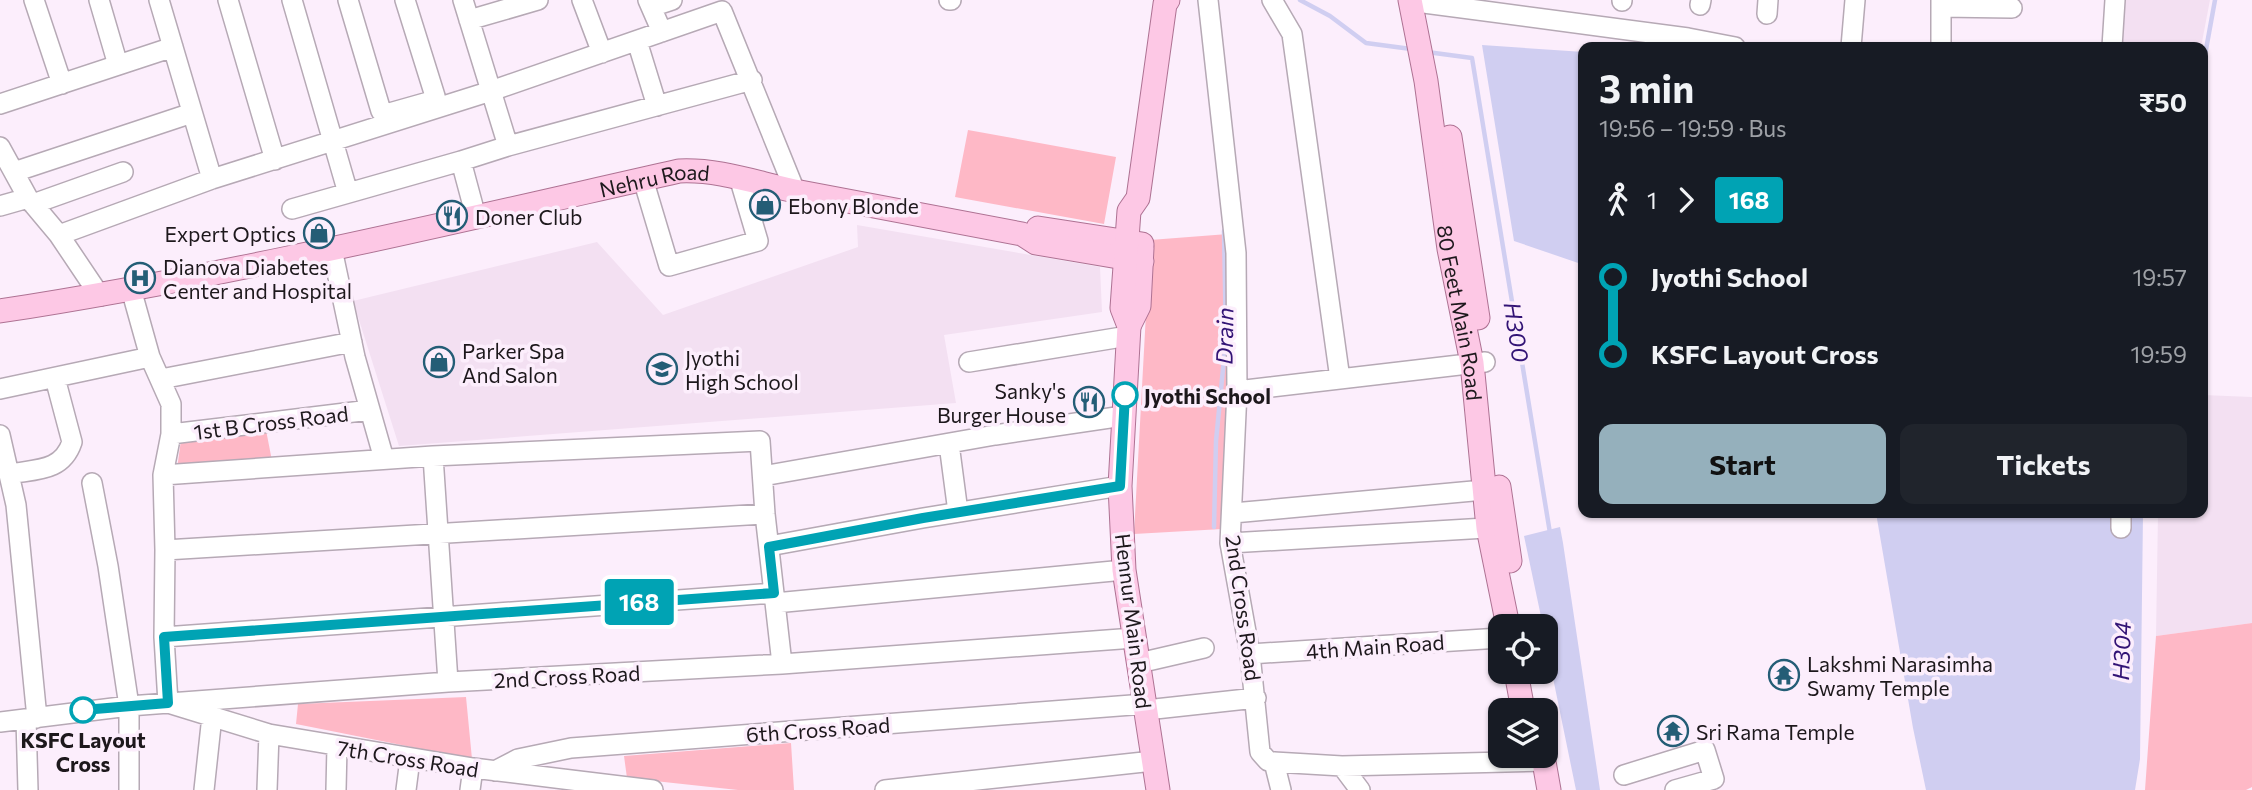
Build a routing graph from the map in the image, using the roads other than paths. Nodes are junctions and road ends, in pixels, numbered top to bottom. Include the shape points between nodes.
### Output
1 (34, 0) edge
2 (99, 0) edge
3 (159, 0) edge
4 (228, 0) edge
5 (292, 0) edge
6 (348, 0) edge
7 (405, 0) edge
8 (463, 0) edge
9 (538, 0) edge
10 (582, 0) edge
11 (672, 0) edge
12 (1208, 0) edge
13 (1272, 0) edge
14 (1855, 0) edge
15 (2115, 0) edge
16 (1166, 1) edge
17 (1417, 2) edge
18 (650, 4) edge
19 (1941, 4) edge
20 (2012, 8) dead end
21 (469, 20) junction
22 (662, 32) junction
23 (636, 41) junction
24 (1709, 42) edge
25 (1852, 42) edge
26 (1941, 42) edge
27 (2112, 42) edge
28 (173, 47) junction
29 (602, 53) junction
30 (118, 65) junction
31 (752, 80) junction
32 (62, 84) junction
33 (491, 91) junction
34 (0, 104) edge
35 (657, 106) junction
36 (192, 113) junction
37 (332, 141) junction
38 (508, 146) junction
39 (0, 147) edge
40 (275, 160) junction
41 (461, 161) junction
42 (14, 172) junction
43 (124, 172) dead end
44 (740, 177) junction
45 (212, 179) junction
46 (643, 179) junction
47 (795, 191) junction
48 (348, 193) junction
49 (31, 201) junction
50 (0, 206) edge
51 (292, 209) dead end
52 (476, 217) junction
53 (59, 236) junction
54 (332, 249) junction
55 (1134, 251) junction
56 (131, 289) junction
57 (100, 296) junction
58 (0, 311) edge
59 (1129, 331) junction
60 (352, 342) junction
61 (150, 357) junction
62 (969, 362) dead end
63 (1479, 363) junction
64 (55, 378) junction
65 (160, 379) junction
66 (1340, 379) junction
67 (0, 389) edge
68 (1237, 391) junction
69 (370, 410) junction
70 (1123, 416) junction
71 (171, 434) junction
72 (0, 435) edge
73 (949, 444) junction
74 (433, 456) junction
75 (384, 459) junction
76 (5, 471) edge
77 (163, 475) junction
78 (763, 476) junction
79 (92, 483) dead end
80 (1120, 486) junction
81 (1484, 490) junction
82 (958, 512) junction
83 (1233, 513) junction
84 (765, 514) junction
85 (1496, 528) junction
86 (438, 533) junction
87 (1230, 543) junction
88 (769, 547) junction
89 (165, 550) junction
90 (1124, 570) junction
91 (775, 598) junction
92 (1507, 614) edge
93 (1519, 614) edge
94 (443, 615) junction
95 (164, 637) junction
96 (1134, 638) junction
97 (1488, 639) edge
98 (1204, 648) dead end
99 (1250, 654) junction
100 (1139, 663) junction
101 (782, 664) junction
102 (448, 682) junction
103 (1256, 698) junction
104 (168, 703) junction
105 (129, 706) junction
106 (1145, 707) junction
107 (212, 716) junction
108 (32, 719) junction
109 (0, 722) edge
110 (270, 734) junction
111 (337, 746) junction
112 (410, 759) junction
113 (1488, 760) edge
114 (1153, 761) junction
115 (1273, 762) junction
116 (1342, 766) junction
117 (473, 768) junction
118 (1536, 768) edge
119 (1541, 768) edge
120 (495, 771) junction
121 (1624, 775) dead end
122 (536, 783) edge
123 (28, 790) edge
124 (129, 790) edge
125 (204, 790) edge
126 (267, 790) edge
127 (336, 790) edge
128 (407, 790) edge
129 (470, 790) edge
130 (653, 790) edge
131 (885, 790) edge
132 (1158, 790) edge
133 (1281, 790) edge
134 (1360, 790) edge
135 (1535, 790) edge
136 (1549, 790) edge
137 (1675, 790) edge

1 - 32 street
2 - 30 street
3 - 28 street
4 - 40 street
5 - 37 street
6 - 7 street via 381,111 386,114 432,101 435,96
8 - 21 street
9 - 21 street
10 - 29 street
11 - 18 street
12 - 68 street, 2nd Cross Road via 1236,253
13 - 66 street via 1292,34
14 - 25 street
15 - 27 street
16 - 55 main road, Hennur Main Road via 1138,198 1144,210
17 - 24 street
17 - 63 main road, 80 Feet Main Road
18 - 22 street
19 - 20 street
19 - 26 street
21 - 33 street
22 - 23 street
22 - 31 street via 723,11
23 - 29 street
23 - 35 street
28 - 30 street
28 - 36 street
29 - 33 street
30 - 32 street
31 - 35 street
31 - 47 street
32 - 34 street
33 - 37 street
33 - 38 street
35 - 38 street
36 - 42 street
36 - 45 street
37 - 40 street
37 - 48 street
38 - 41 street
39 - 42 street
40 - 45 street
41 - 48 street
41 - 52 street
42 - 49 street
43 - 49 street
44 - 46 main road, Nehru Road via 697,170
44 - 46 street via 758,241 669,266
44 - 47 main road, Nehru Road
45 - 53 street
46 - 52 main road, Nehru Road
47 - 55 main road, Nehru Road via 1022,234 1035,227
48 - 51 street
49 - 50 street
49 - 53 street
52 - 54 main road, Nehru Road
53 - 57 street
54 - 56 main road, Nehru Road
54 - 60 street
55 - 59 main road, Hennur Main Road via 1139,306
56 - 57 main road, Nehru Road
56 - 61 street
57 - 58 main road, Nehru Road
59 - 62 street
59 - 70 main road, Hennur Main Road
60 - 65 street
60 - 69 street
61 - 64 street
61 - 65 street
63 - 66 street
63 - 81 main road, 80 Feet Main Road
63 - 85 main road, 80 Feet Main Road
64 - 67 street
64 - 76 street via 72,442 69,452 57,464
65 - 71 street via 171,404
66 - 68 street
68 - 83 street, 2nd Cross Road
69 - 71 street, 1st B Cross Road
69 - 75 street
70 - 73 street
70 - 80 main road, Hennur Main Road
71 - 77 street
72 - 76 street
73 - 78 street
73 - 82 street
74 - 75 street
74 - 78 street via 760,441
74 - 86 street
75 - 77 street
76 - 108 street via 16,505
77 - 89 street
78 - 84 street
79 - 105 street
80 - 82 street
80 - 90 main road, Hennur Main Road
81 - 83 street
81 - 85 main road, 80 Feet Main Road
82 - 88 street
83 - 87 street, 2nd Cross Road
84 - 86 street
84 - 88 street
85 - 87 street
85 - 92 main road, 80 Feet Main Road
85 - 93 main road, 80 Feet Main Road
86 - 89 street
86 - 94 street
87 - 99 street, 2nd Cross Road
88 - 91 street
89 - 95 street
90 - 91 street
90 - 96 main road, Hennur Main Road
91 - 94 street
91 - 101 street
94 - 95 street
94 - 102 street
95 - 104 street
96 - 100 main road, Hennur Main Road
96 - 101 street, 2nd Cross Road
97 - 99 street, 4th Main Road
98 - 100 street
99 - 103 street, 2nd Cross Road
100 - 106 main road, Hennur Main Road
101 - 102 street, 2nd Cross Road
102 - 104 street, 2nd Cross Road
103 - 106 street, 6th Cross Road
103 - 115 street, 2nd Cross Road via 1260,752
104 - 105 street, 2nd Cross Road
104 - 107 street, 7th Cross Road
105 - 108 street, 2nd Cross Road
105 - 124 street
106 - 114 main road, Hennur Main Road
106 - 120 street, 6th Cross Road via 571,748 518,760
107 - 110 street, 7th Cross Road
107 - 125 street
108 - 109 street, 2nd Cross Road
108 - 123 street
110 - 111 street, 7th Cross Road
110 - 126 street
111 - 112 street, 7th Cross Road
111 - 127 street
112 - 117 street, 7th Cross Road
112 - 128 street
113 - 116 street
114 - 131 street
114 - 132 main road, Hennur Main Road
115 - 116 street
115 - 133 street, 2nd Cross Road
116 - 134 street
117 - 120 street, 7th Cross Road
117 - 129 street
118 - 135 main road
119 - 136 main road
120 - 122 street, 7th Cross Road
121 - 137 street via 1704,750 1714,779
122 - 130 street, 7th Cross Road

